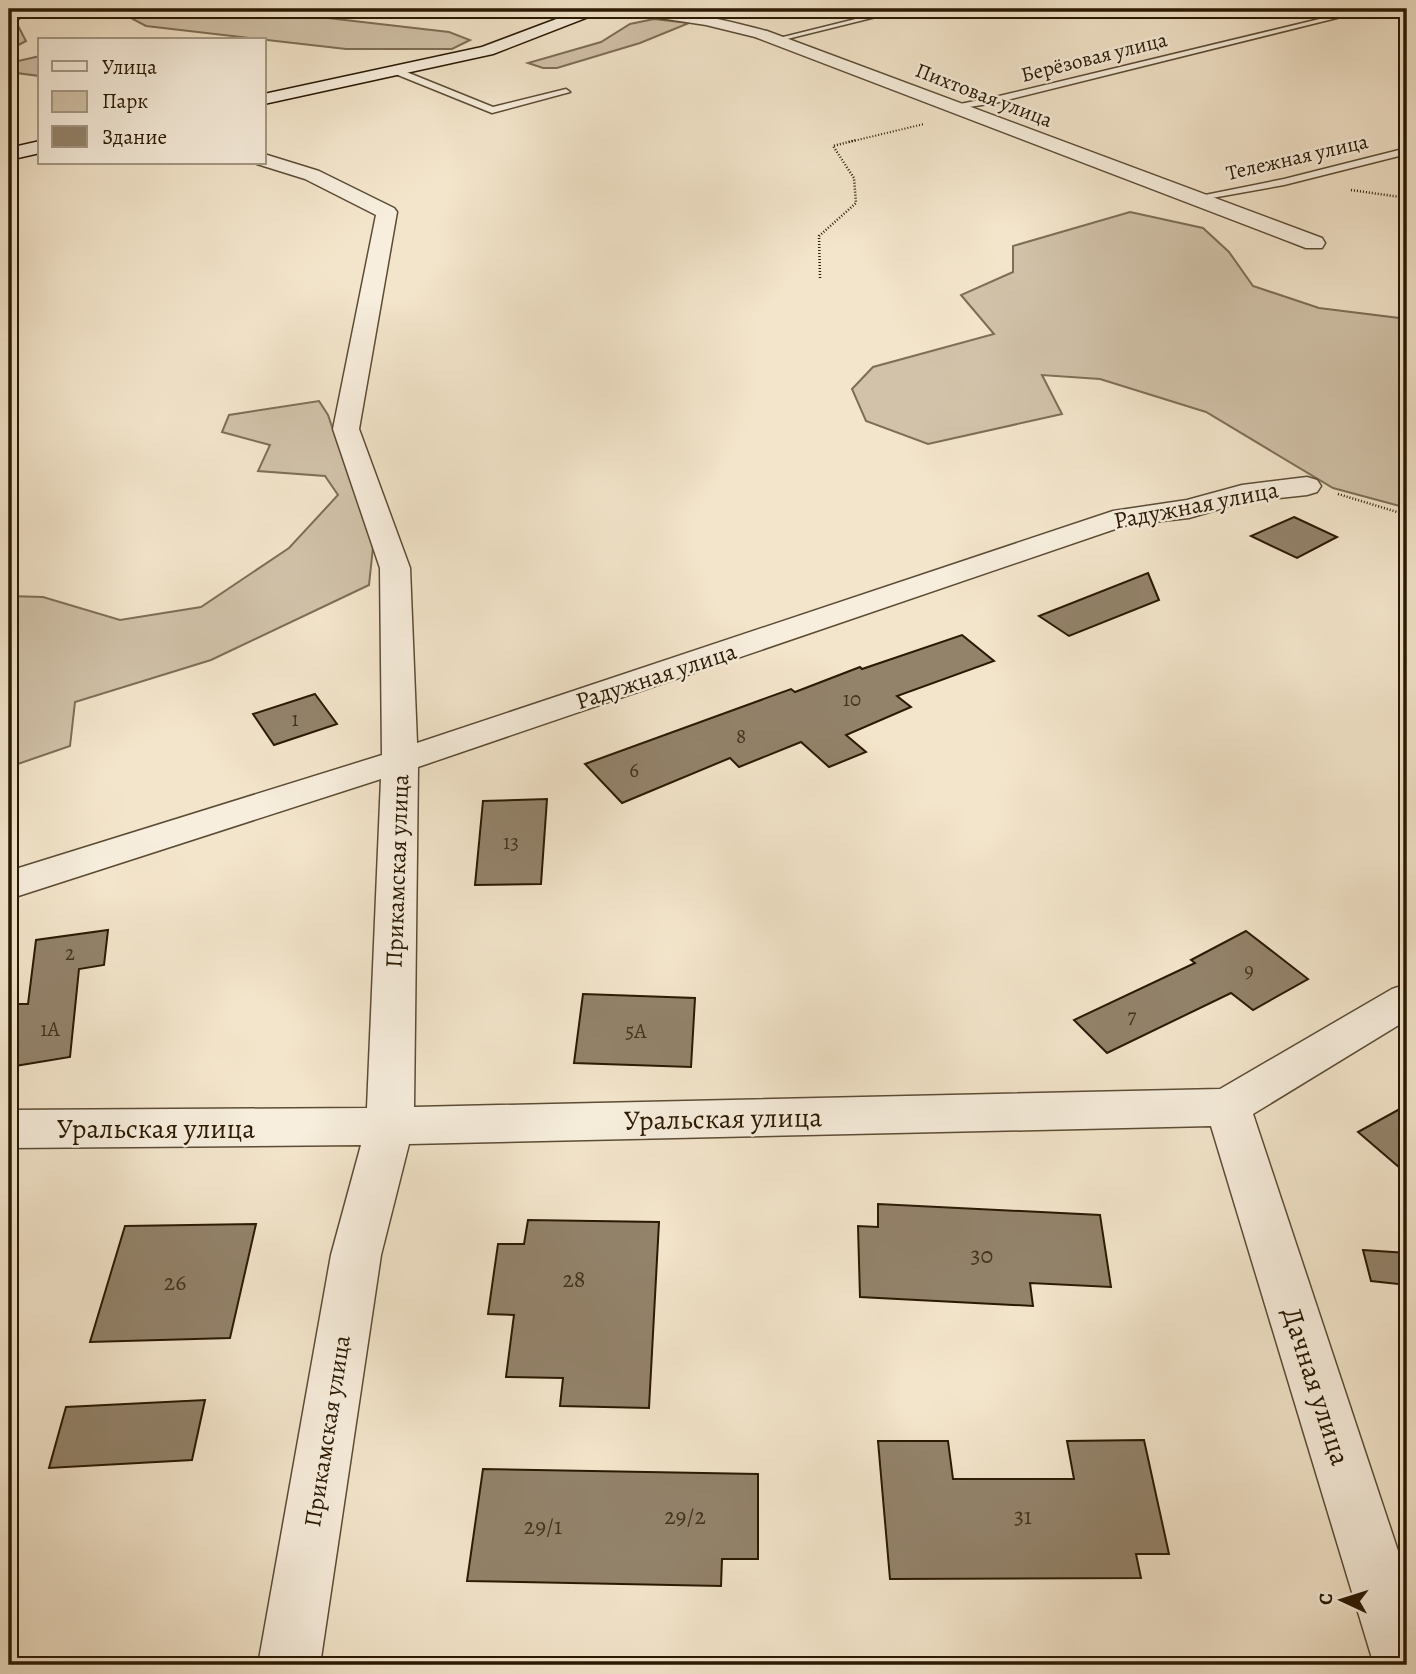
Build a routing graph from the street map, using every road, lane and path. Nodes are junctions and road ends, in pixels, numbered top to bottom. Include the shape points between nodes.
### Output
1 (596, 9) edge
2 (633, 9) edge
3 (904, 9) edge
4 (1369, 9) edge
5 (775, 40) junction
6 (396, 71) junction
7 (566, 92) dead end
8 (266, 99) edge
9 (949, 107) junction
10 (38, 147) edge
11 (1407, 151) edge
12 (9, 154) edge
13 (266, 161) edge
14 (1195, 198) junction
15 (1314, 243) dead end
16 (820, 278) dead end
17 (1307, 486) joint
18 (1407, 515) edge
19 (400, 761) junction
20 (9, 886) edge
21 (1407, 1000) edge
22 (1228, 1107) junction
23 (390, 1126) junction
24 (9, 1129) edge
25 (289, 1665) edge
26 (1405, 1665) edge

1 - 6 street via 487,51
2 - 5 street, Пихтовая улица via 706,20
3 - 5 lane
4 - 9 lane, Берёзовая улица via 995,100
5 - 9 street, Пихтовая улица
6 - 7 lane via 492,110
6 - 8 street
9 - 14 street, Пихтовая улица
9 - 16 path via 919,127 834,146 854,178 856,203 819,236
10 - 12 street
11 - 14 lane, Тележная улица via 1284,182
13 - 19 street, Прикамская улица via 312,175 387,212 346,429 395,568
14 - 15 street, Пихтовая улица
17 - 18 path
17 - 19 street, Радужная улица via 1123,517
19 - 20 street, Радужная улица
19 - 23 street, Прикамская улица
21 - 22 street, Уральская улица
22 - 23 street, Уральская улица
22 - 26 street, Дачная улица
23 - 24 street, Уральская улица
23 - 25 street, Прикамская улица via 356,1255

